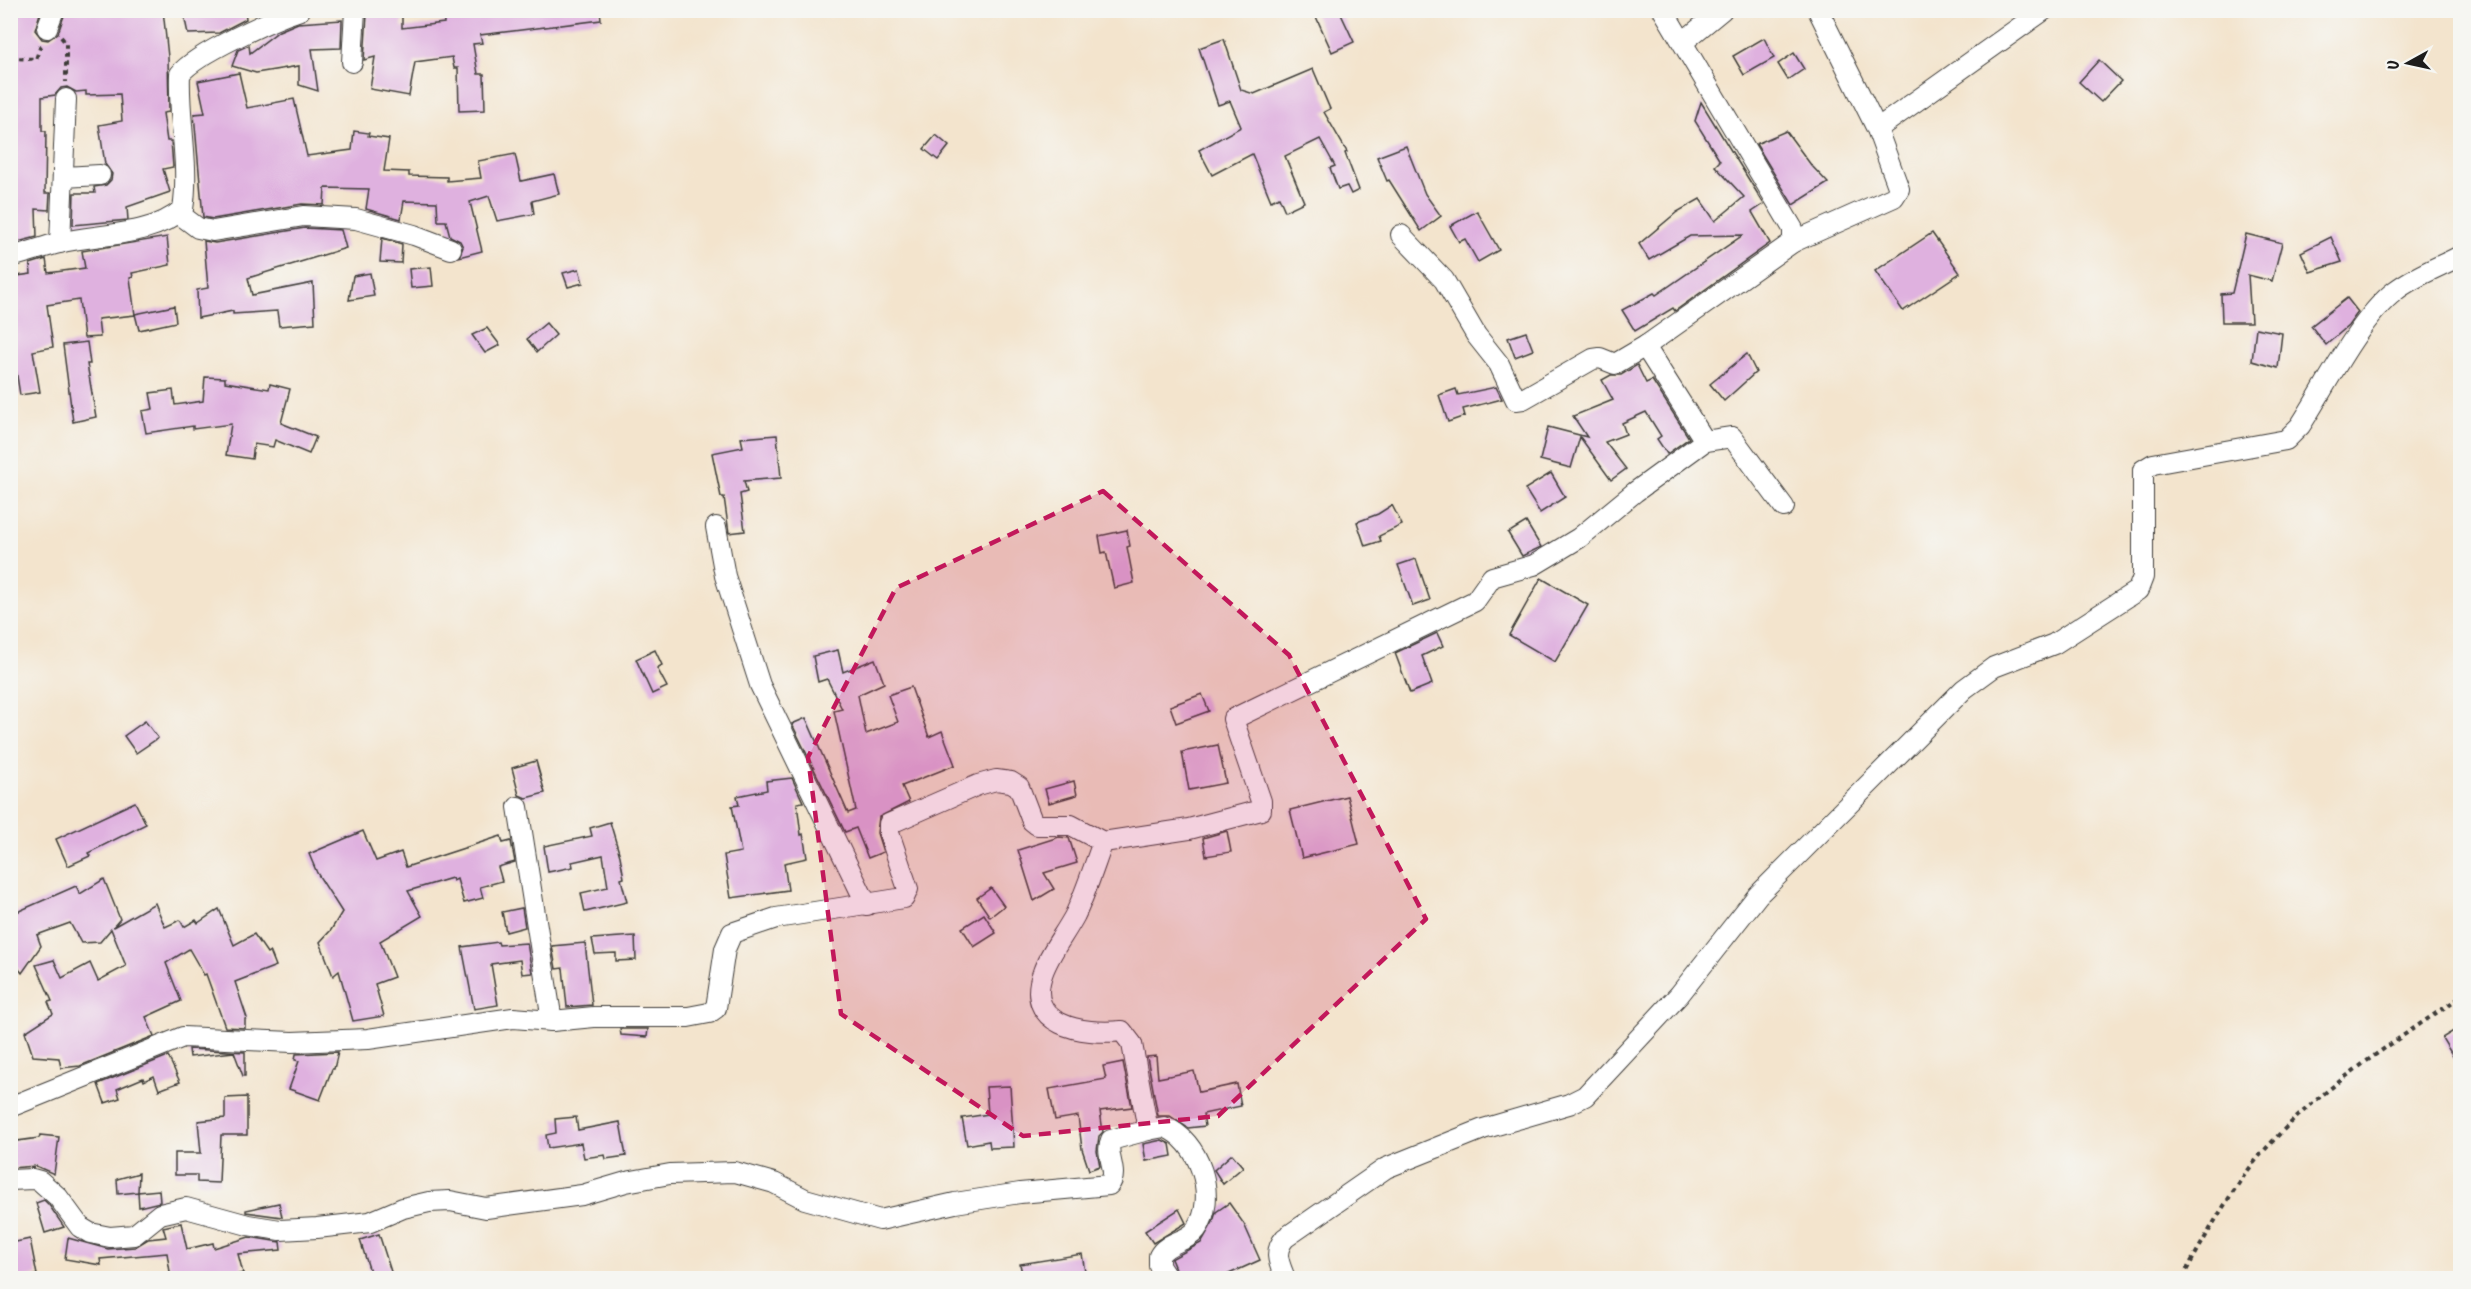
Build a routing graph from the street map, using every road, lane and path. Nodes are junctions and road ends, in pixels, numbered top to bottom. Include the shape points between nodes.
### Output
1 (300, 10) edge
2 (355, 10) edge
3 (1663, 10) edge
4 (1722, 10) edge
5 (1818, 10) edge
6 (2044, 10) edge
7 (281, 13) edge
8 (50, 19) edge
9 (1683, 42) junction
10 (10, 58) edge
11 (352, 62) dead end
12 (66, 99) joint
13 (1877, 129) junction
14 (100, 175) dead end
15 (64, 177) junction
16 (178, 213) junction
17 (1401, 235) dead end
18 (1792, 242) junction
19 (60, 243) junction
20 (451, 249) dead end
21 (2460, 256) edge
22 (10, 257) edge
23 (1647, 345) junction
24 (1705, 441) junction
25 (1784, 507) dead end
26 (717, 527) dead end
27 (518, 807) dead end
28 (1103, 842) junction
29 (867, 905) junction
30 (2460, 997) edge
31 (552, 1021) junction
32 (10, 1107) edge
33 (1148, 1130) junction
34 (10, 1180) edge
35 (1167, 1278) edge
36 (1285, 1278) edge
37 (2182, 1278) edge

1 - 7 street
2 - 11 street
3 - 9 street
4 - 9 street
5 - 13 street
6 - 13 street
7 - 16 street via 202,56 180,74 186,194 183,209
8 - 10 path via 36,59
8 - 12 path via 66,44
9 - 18 street via 1793,229
12 - 15 street
13 - 18 street via 1898,183 1898,194
14 - 15 street
15 - 19 street
16 - 19 street via 165,222 111,242
16 - 20 street via 198,228 213,231 304,216 356,219
17 - 23 street via 1449,286 1476,335 1499,364 1516,400 1593,359 1615,364
18 - 23 street
19 - 22 street
21 - 36 street via 2402,286 2386,300 2365,324 2300,426 2286,440 2153,464 2143,470 2143,577 2138,590 2054,645 1994,667 1964,689 1758,895 1679,995 1592,1090 1569,1104 1483,1129 1381,1171 1281,1243 1277,1259
23 - 24 street
24 - 25 street via 1732,437
24 - 28 street via 1579,538 1534,565 1492,577 1475,601 1233,719 1261,810 1190,828
26 - 29 street via 725,576 760,684
27 - 31 street
28 - 29 street via 1071,825 1038,825 1032,821 1019,787 1011,782 988,782 889,824 908,893 904,898
28 - 33 street via 1075,915 1044,970 1039,998 1047,1014 1068,1028 1101,1033 1122,1030 1129,1036
29 - 31 street via 777,918 732,933 725,949 716,1008 709,1013
30 - 37 path via 2298,1115 2247,1172
31 - 32 street via 513,1018 368,1040 292,1042 183,1037
33 - 34 street via 1111,1140 1108,1150 1114,1176 1109,1185 1020,1192 880,1220 806,1199 753,1176 700,1173 641,1178 582,1195 486,1208 429,1202 370,1222 317,1228 259,1227 186,1208 160,1214 134,1235 110,1238 80,1227 58,1197 40,1181
33 - 35 street via 1164,1127 1185,1141 1198,1162 1204,1192 1203,1215 1195,1232 1159,1256

